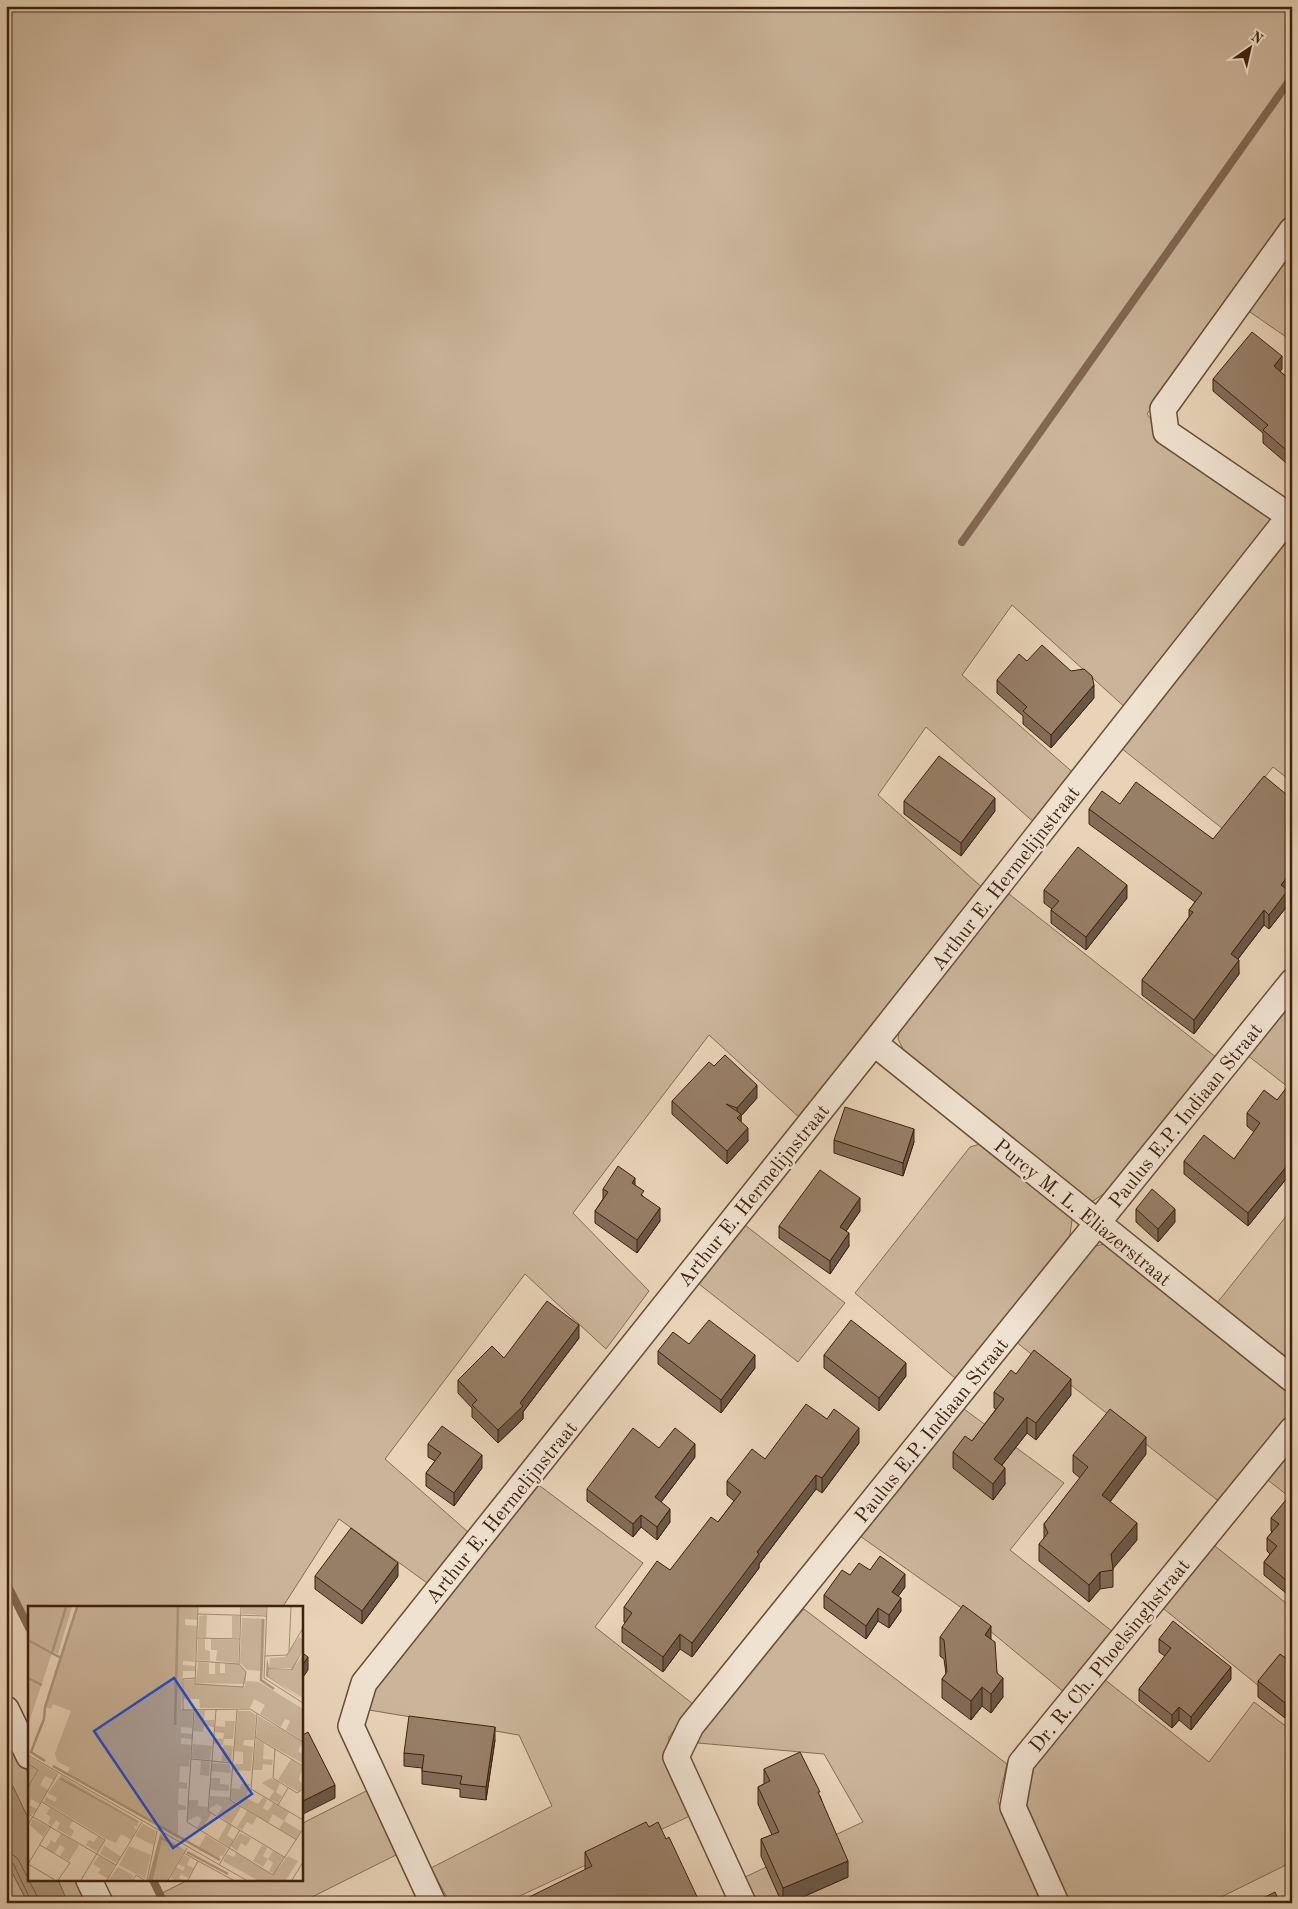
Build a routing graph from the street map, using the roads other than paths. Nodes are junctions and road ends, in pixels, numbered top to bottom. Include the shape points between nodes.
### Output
1 (1292, 230) edge
2 (1290, 518) edge
3 (1292, 982) edge
4 (874, 1043) junction
5 (1098, 1224) junction
6 (1292, 1379) edge
7 (1292, 1430) edge
8 (6, 1709) edge
9 (28, 1754) edge
10 (90, 1882) edge
11 (100, 1903) edge
12 (433, 1903) edge
13 (743, 1903) edge
14 (1056, 1903) edge

1 - 2 street via 1163,409 1166,432
2 - 4 street, Arthur E. Hermelijnstraat
3 - 5 street, Paulus E.P. Indiaan Straat
4 - 5 street, Purcy M. L. Eliazerstraat
4 - 12 street, Arthur E. Hermelijnstraat via 364,1684 350,1726
5 - 6 street, Purcy M. L. Eliazerstraat
5 - 13 street, Paulus E.P. Indiaan Straat via 691,1726 676,1757
7 - 14 street, Dr. R. Ch. Phoelsinghstraat via 1021,1763 1013,1807
8 - 9 street
10 - 11 street

